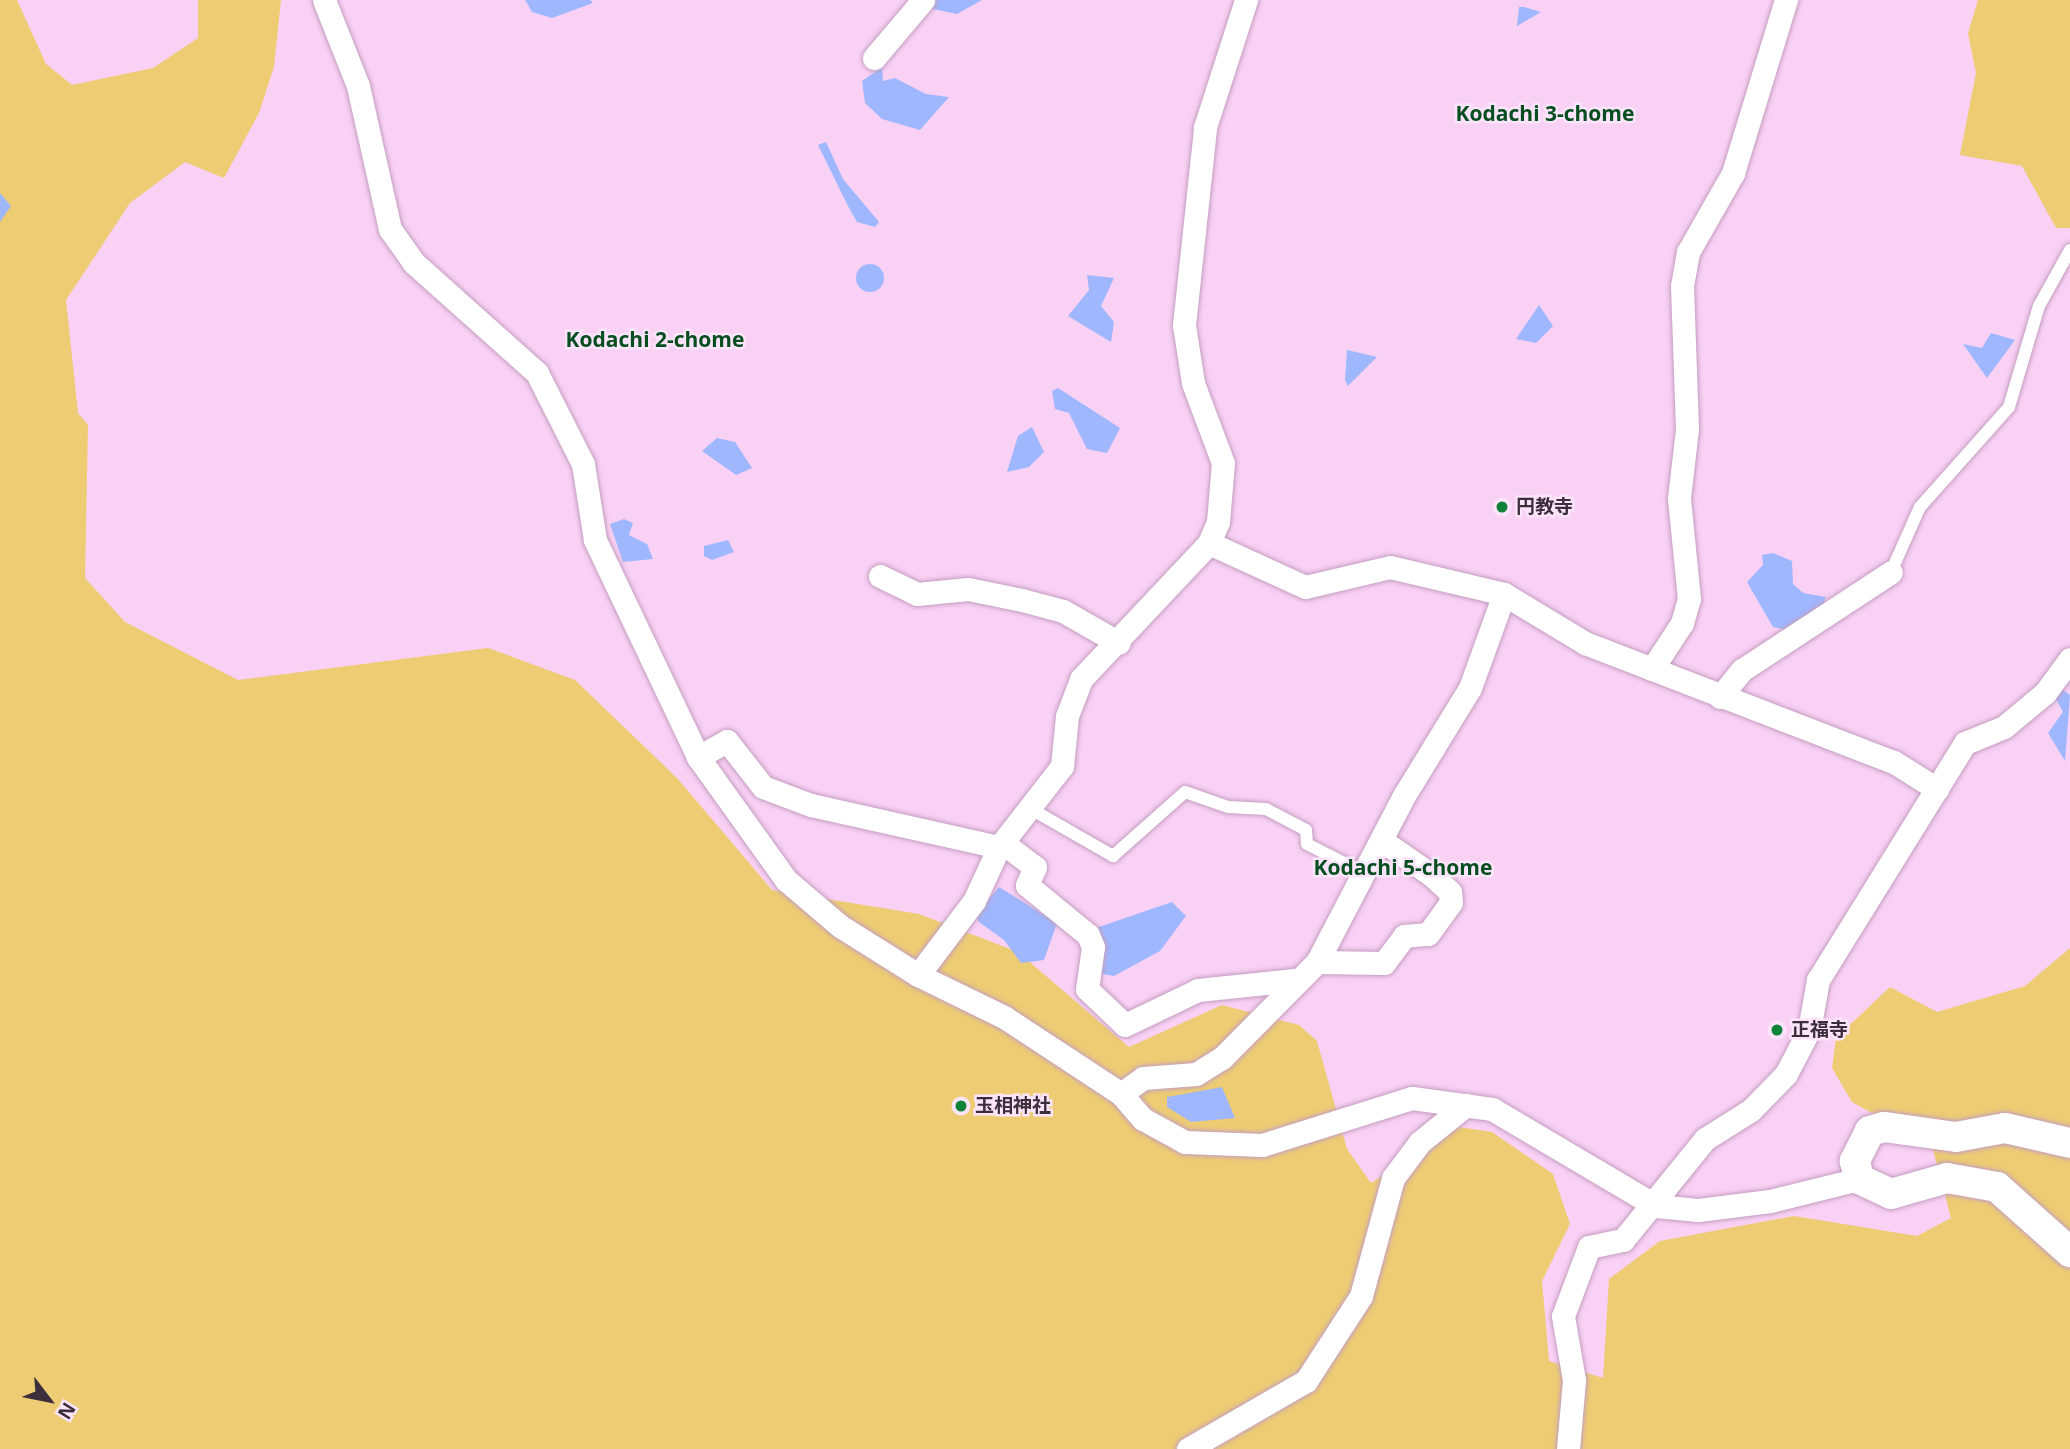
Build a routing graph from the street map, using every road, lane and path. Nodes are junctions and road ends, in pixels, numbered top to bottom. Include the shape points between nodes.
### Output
1 (324, 0) edge
2 (923, 0) edge
3 (1246, 0) edge
4 (1786, 0) edge
5 (874, 58) dead end
6 (2070, 250) edge
7 (1209, 543) junction
8 (1891, 572) joint
9 (880, 576) dead end
10 (1504, 594) junction
11 (1119, 643) junction
12 (2070, 659) edge
13 (1652, 669) junction
14 (1720, 697) junction
15 (698, 757) junction
16 (1937, 789) junction
17 (1031, 809) junction
18 (1381, 840) junction
19 (1001, 845) junction
20 (1364, 873) junction
21 (1317, 962) junction
22 (918, 975) junction
23 (1294, 980) junction
24 (1121, 1094) junction
25 (1466, 1105) junction
26 (2070, 1143) edge
27 (1860, 1179) junction
28 (1656, 1206) junction
29 (2070, 1252) edge
30 (1188, 1449) edge
31 (1568, 1449) edge

1 - 15 street via 358,86 390,229 414,263 537,373 583,464 595,540
2 - 5 street
3 - 7 street via 1205,127 1184,325 1193,383 1223,463 1218,522
4 - 13 street via 1733,173 1688,252 1682,286 1687,429 1679,498 1689,599 1682,623
6 - 8 lane via 2039,306 2009,407 1920,507
7 - 10 street via 1305,587 1390,567
7 - 11 street via 1164,584
8 - 14 street via 1742,670
9 - 11 street via 917,594 968,589 1063,611
10 - 13 street via 1585,643
10 - 18 street via 1470,688
11 - 17 street via 1081,679 1067,716 1062,766
12 - 16 street via 2045,693 2004,727 1965,743
13 - 14 street
14 - 16 street via 1894,762
15 - 19 street via 727,741 763,787 811,805
15 - 22 street via 786,880 840,926
16 - 28 street via 1818,980 1810,1030 1786,1074 1751,1110 1705,1139
17 - 19 street
17 - 20 lane via 1113,856 1185,793 1228,807 1266,809 1306,830 1307,844
18 - 20 street
18 - 21 street via 1450,891 1451,902 1428,934 1404,936 1384,963
19 - 22 street via 974,901
19 - 23 street via 1035,867 1027,886 1088,935 1093,947 1087,989 1125,1025 1198,990
20 - 21 street
21 - 23 street
22 - 24 street via 1004,1017
23 - 24 street via 1222,1058 1196,1074 1143,1078
24 - 25 street via 1143,1119 1185,1142 1222,1149 1262,1145 1412,1098
25 - 28 street via 1492,1109
25 - 30 street via 1420,1142 1393,1178 1361,1296 1306,1381
26 - 27 street via 2005,1128 1956,1137 1884,1127 1870,1131 1859,1146
27 - 28 street via 1770,1201 1698,1210
27 - 29 street via 1891,1194 1947,1178 1997,1187
28 - 31 street via 1623,1240 1589,1247 1574,1277 1563,1316 1574,1380

